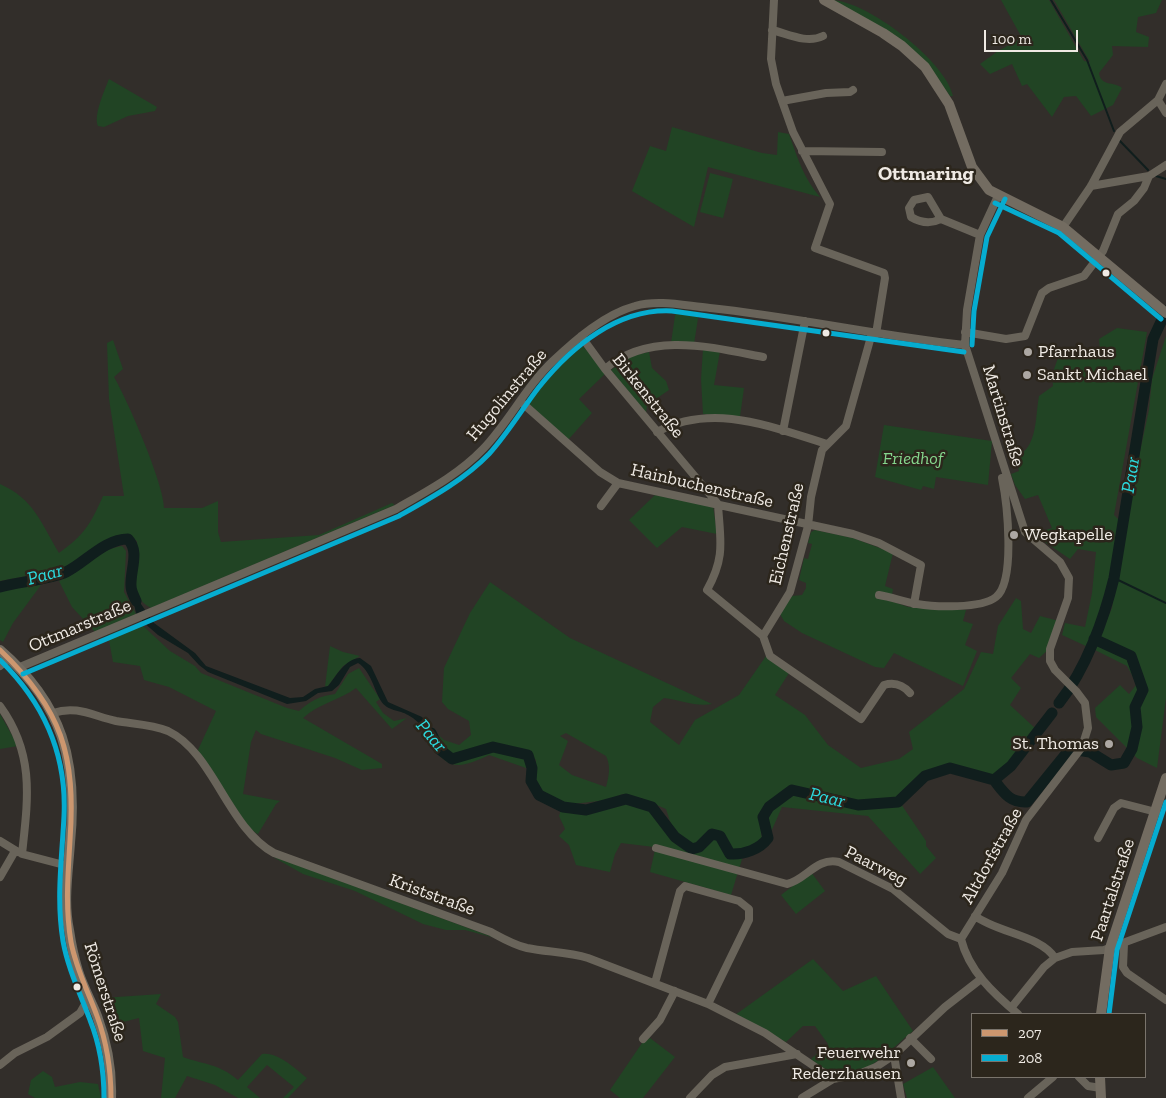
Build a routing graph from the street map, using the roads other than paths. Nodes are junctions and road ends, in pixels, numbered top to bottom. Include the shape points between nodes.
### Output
1 (774, 0) edge
2 (824, 0) edge
3 (772, 30) junction
4 (823, 36) dead end
5 (1166, 84) edge
6 (853, 90) dead end
7 (782, 100) junction
8 (1158, 100) junction
9 (1166, 113) edge
10 (802, 151) junction
11 (882, 152) dead end
12 (1166, 165) edge
13 (1149, 176) junction
14 (1091, 186) junction
15 (998, 196) junction
16 (941, 220) dead end
17 (1063, 227) junction
18 (980, 235) junction
19 (1099, 256) junction
20 (1166, 313) edge
21 (805, 321) junction
22 (966, 332) junction
23 (874, 334) junction
24 (581, 336) junction
25 (965, 345) junction
26 (763, 357) dead end
27 (605, 369) junction
28 (520, 401) junction
29 (783, 431) junction
30 (658, 432) junction
31 (827, 444) junction
32 (1001, 458) junction
33 (618, 483) junction
34 (1013, 500) joint
35 (718, 504) junction
36 (601, 506) dead end
37 (808, 526) junction
38 (879, 595) dead end
39 (914, 604) junction
40 (152, 612) joint
41 (763, 636) junction
42 (0, 650) edge
43 (9, 658) junction
44 (0, 666) edge
45 (20, 668) junction
46 (910, 693) dead end
47 (0, 706) edge
48 (53, 712) junction
49 (1166, 778) edge
50 (1156, 812) junction
51 (1098, 838) dead end
52 (0, 841) edge
53 (656, 848) dead end
54 (18, 853) junction
55 (68, 866) junction
56 (0, 877) edge
57 (975, 916) junction
58 (1166, 927) edge
59 (960, 939) junction
60 (1124, 944) junction
61 (1110, 948) junction
62 (1055, 958) junction
63 (981, 979) junction
64 (655, 983) junction
65 (675, 991) junction
66 (1166, 1000) edge
67 (91, 1003) junction
68 (708, 1004) junction
69 (1011, 1008) junction
70 (1017, 1013) edge
71 (1101, 1013) edge
72 (910, 1038) junction
73 (643, 1039) dead end
74 (797, 1054) junction
75 (894, 1055) junction
76 (931, 1059) dead end
77 (0, 1063) edge
78 (1052, 1078) edge
79 (1080, 1078) edge
80 (1100, 1078) edge
81 (833, 1079) junction
82 (1101, 1093) edge
83 (111, 1098) edge
84 (690, 1098) edge
85 (802, 1098) edge
86 (901, 1098) edge
87 (1028, 1098) edge

1 - 3 street
2 - 15 main road via 883,33 925,67 949,104 972,167 982,183
3 - 4 street via 806,39
3 - 7 street via 771,59
5 - 8 street
6 - 7 street
7 - 10 street
8 - 9 street
8 - 14 street via 1120,132
10 - 11 street
10 - 23 street, Eichenstraße via 830,204 815,248 884,272
12 - 13 street
13 - 14 street
13 - 19 street via 1134,201 1118,214
14 - 17 street
15 - 17 main road
15 - 18 street, Martinstraße
16 - 18 street
17 - 19 main road
18 - 22 street, Martinstraße
19 - 20 main road
19 - 22 street via 1084,276 1042,293 1025,336 1006,339
21 - 23 street, Hugolinstraße
21 - 24 street, Hugolinstraße via 676,304 644,304 623,310
21 - 29 street
22 - 25 street, Martinstraße
23 - 25 street, Hugolinstraße
23 - 31 street, Eichenstraße via 846,426
24 - 27 street, Birkenstraße
24 - 28 street, Hugolinstraße via 553,361
25 - 32 street, Martinstraße
26 - 27 street via 700,346 654,347 633,351
27 - 30 street, Birkenstraße
28 - 33 street, Hainbuchenstraße via 600,472
28 - 40 street, Hugolinstraße via 484,448 442,483 396,509
29 - 30 street via 712,416 691,418
29 - 31 street
30 - 35 street, Birkenstraße
31 - 37 street, Eichenstraße via 819,462
32 - 34 street, Martinstraße
32 - 39 street via 1009,515 1005,576 1000,593 975,605
33 - 35 street, Hainbuchenstraße
33 - 36 street, Hainbuchenstraße
34 - 57 street, Altdorfstraße via 1025,532 1060,562 1069,578 1068,598 1050,649 1050,661 1076,690 1088,712 1088,728 1076,756 1026,820 1002,873
35 - 37 street, Hainbuchenstraße
35 - 41 street via 721,531 719,564 707,590
37 - 39 street, Hainbuchenstraße via 870,540 921,565
37 - 41 street, Eichenstraße via 790,592
38 - 39 street
40 - 45 street, Ottmarstraße
41 - 46 street via 770,656 861,719 884,685 891,683 905,687
42 - 43 main road, Römerstraße
43 - 44 street
43 - 45 main road, Römerstraße
45 - 48 main road, Römerstraße
47 - 54 street via 18,734 25,760 28,800
48 - 55 main road, Römerstraße via 70,766 73,800
48 - 64 street, Kriststraße via 83,710 116,721 153,726 178,737 196,754 252,834 274,853 527,948 570,952
49 - 50 main road, Paartalstraße
50 - 51 street via 1121,803 1114,808
50 - 61 main road, Paartalstraße
52 - 54 street
53 - 59 street, Paarweg via 787,884 820,863 839,862 893,889 948,934
54 - 55 street
54 - 56 street
55 - 67 main road, Römerstraße via 66,916 78,972
57 - 59 street, Altdorfstraße
57 - 62 street via 996,929 1039,944
58 - 60 street
59 - 63 street via 964,954
60 - 61 street
60 - 66 street via 1123,967 1127,973
61 - 62 street
61 - 71 main road, Paartalstraße
62 - 69 street
63 - 69 street
63 - 72 street
64 - 65 street, Kriststraße
64 - 68 street via 680,891 685,886 739,901 749,909 749,920
65 - 68 street, Kriststraße
65 - 73 street via 660,1020
67 - 77 street via 47,1037
67 - 83 main road, Römerstraße via 110,1064
68 - 74 street, Kriststraße via 765,1033
69 - 70 street
72 - 75 street
72 - 76 street
74 - 81 street, Kriststraße
74 - 84 street via 725,1067 712,1075
75 - 81 street via 859,1074
75 - 86 street
78 - 87 street
79 - 82 street
80 - 82 main road
81 - 85 street

